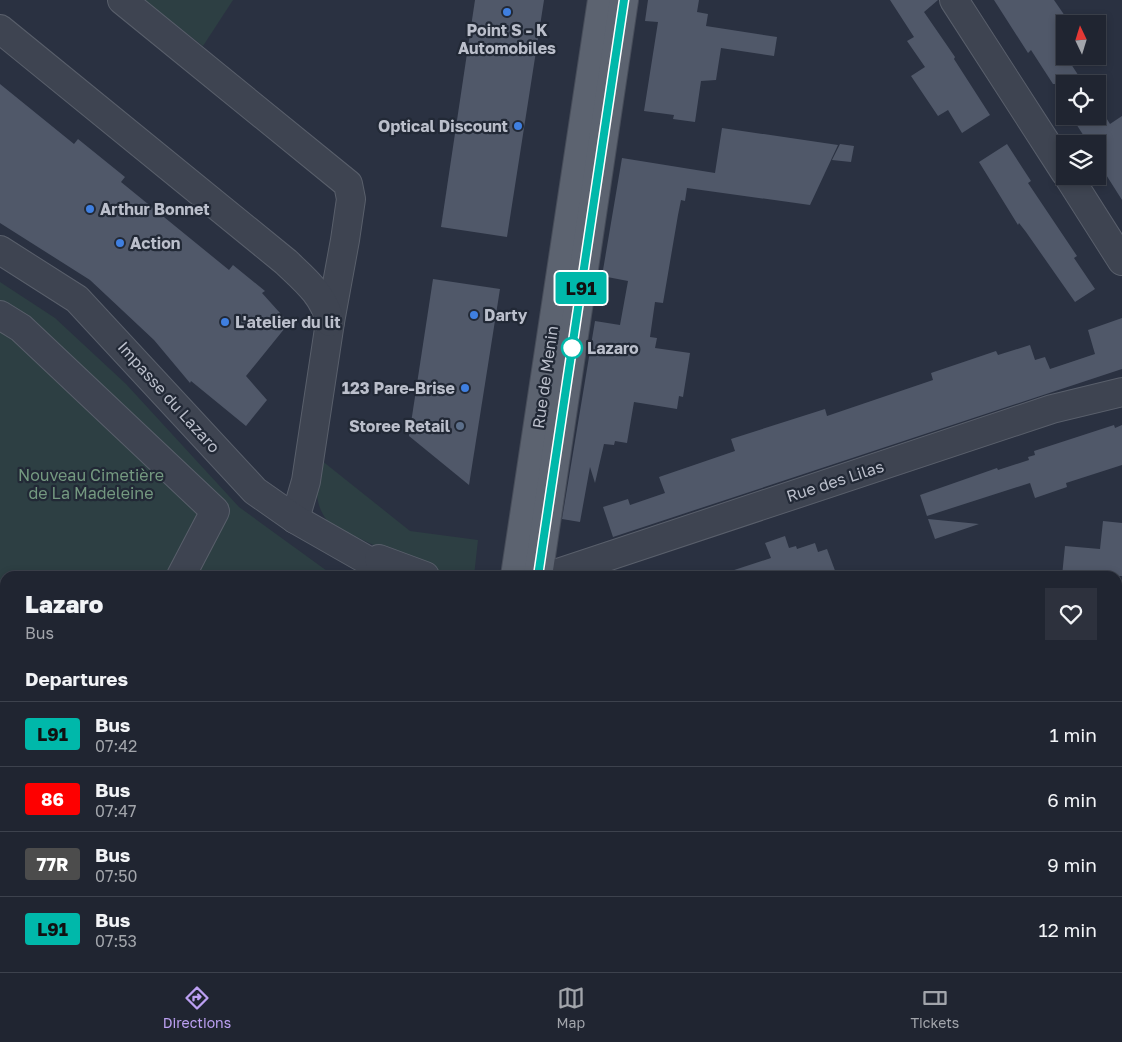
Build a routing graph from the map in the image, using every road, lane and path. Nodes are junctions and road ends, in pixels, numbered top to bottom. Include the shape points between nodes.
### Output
1 (122, 0) edge
2 (602, 0) edge
3 (624, 0) edge
4 (954, 0) edge
5 (0, 29) edge
6 (593, 130) junction
7 (1056, 158) edge
8 (1074, 185) edge
9 (0, 250) edge
10 (1122, 260) edge
11 (0, 315) edge
12 (330, 322) junction
13 (1122, 392) edge
14 (295, 519) junction
15 (338, 545) junction
16 (184, 571) edge
17 (386, 571) edge
18 (411, 571) edge
19 (516, 571) edge
20 (539, 571) edge
21 (564, 571) edge

1 - 12 street via 348,184 351,199
2 - 6 main road, Rue de Menin
3 - 6 main road, Rue de Menin
4 - 7 street
5 - 12 street via 286,262 319,294 327,307
6 - 19 main road, Rue de Menin
6 - 20 main road, Rue de Menin
8 - 10 street
9 - 14 street, Impasse du Lazaro via 77,299 255,491
11 - 16 street via 21,328 215,511
12 - 14 street via 306,481
13 - 21 street, Rue des Lilas via 1052,409
14 - 15 street, Impasse du Lazaro
15 - 17 street
15 - 18 street

